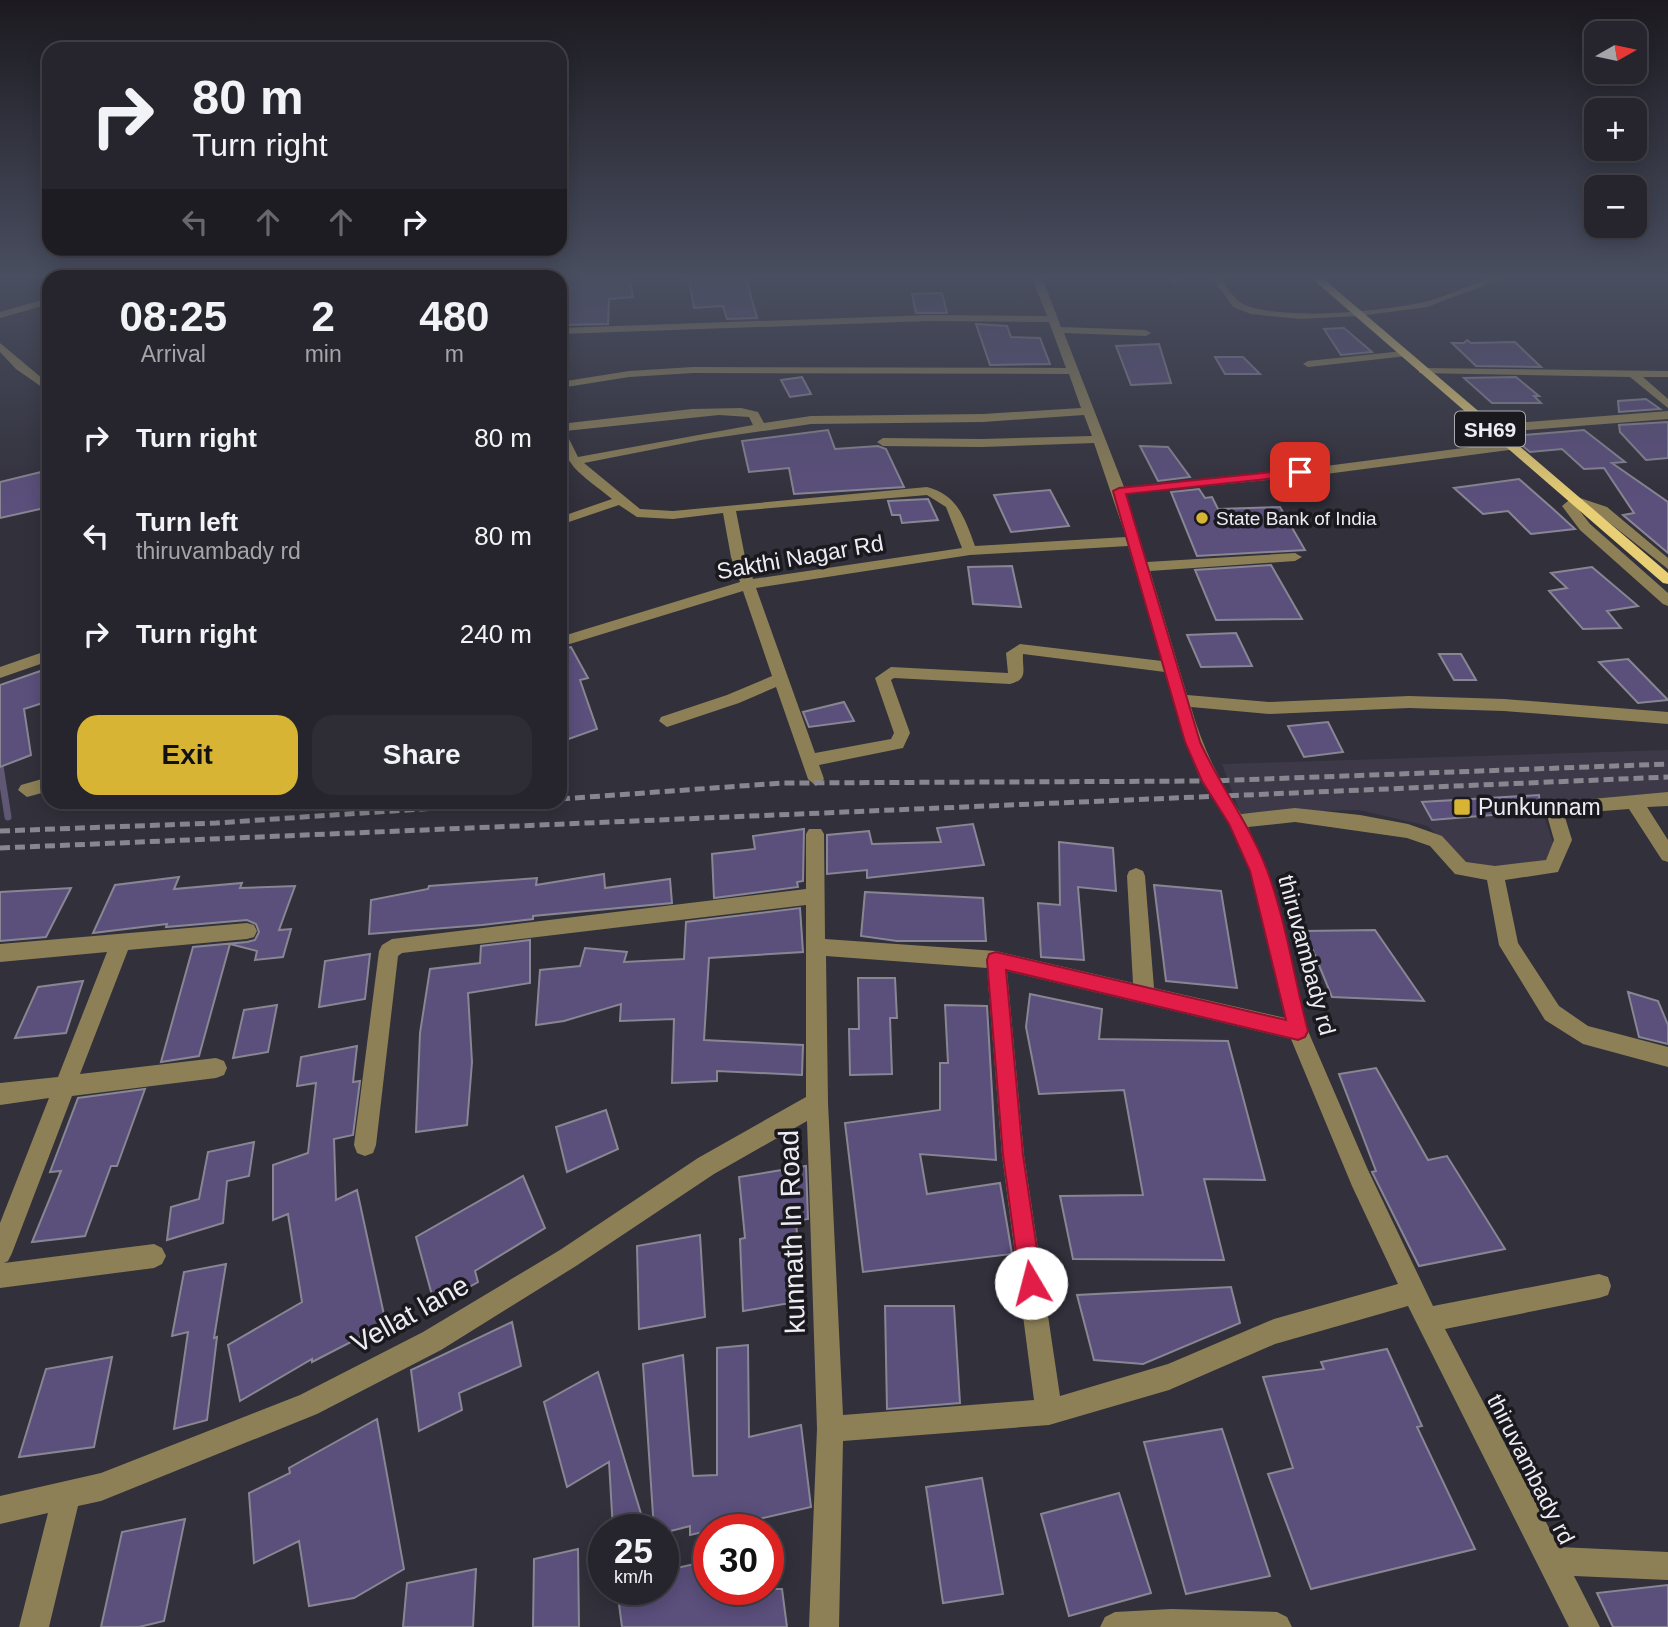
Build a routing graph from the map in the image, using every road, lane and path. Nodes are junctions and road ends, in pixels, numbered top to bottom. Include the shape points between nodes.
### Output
1 (4, 351) edge
2 (1066, 351) edge
3 (1400, 351) edge
4 (1403, 354) junction
5 (1308, 364) dead end
6 (1073, 371) junction
7 (1423, 371) junction
8 (1668, 374) edge
9 (1634, 375) junction
10 (42, 384) edge
11 (567, 385) edge
12 (1668, 405) edge
13 (1088, 411) junction
14 (1668, 415) edge
15 (567, 427) edge
16 (760, 428) junction
17 (1490, 429) junction
18 (1099, 439) junction
19 (883, 442) dead end
20 (1509, 446) junction
21 (567, 447) edge
22 (574, 461) junction
23 (1119, 491) junction
24 (621, 500) junction
25 (1574, 500) junction
26 (729, 508) junction
27 (567, 519) edge
28 (1135, 541) junction
29 (970, 551) junction
30 (1295, 557) dead end
31 (1668, 565) edge
32 (1142, 567) junction
33 (1668, 580) edge
34 (750, 584) junction
35 (1668, 601) edge
36 (567, 640) edge
37 (42, 658) edge
38 (1172, 668) junction
39 (0, 673) edge
40 (781, 678) junction
41 (1181, 700) junction
42 (1668, 718) edge
43 (667, 721) dead end
44 (811, 760) junction
45 (816, 779) dead end
46 (42, 786) edge
47 (27, 790) dead end
48 (1668, 799) edge
49 (1633, 800) junction
50 (1236, 821) junction
51 (815, 834) dead end
52 (1668, 855) edge
53 (1495, 874) junction
54 (1136, 876) dead end
55 (817, 896) junction
56 (247, 931) dead end
57 (121, 942) junction
58 (816, 947) junction
59 (0, 953) edge
60 (996, 960) junction
61 (1144, 995) junction
62 (1298, 1031) junction
63 (1668, 1056) edge
64 (216, 1068) dead end
65 (65, 1086) junction
66 (0, 1094) edge
67 (817, 1102) junction
68 (365, 1145) dead end
69 (0, 1254) edge
70 (154, 1256) dead end
71 (0, 1276) edge
72 (1599, 1286) dead end
73 (1414, 1292) junction
74 (1427, 1320) junction
75 (1049, 1412) junction
76 (830, 1429) junction
77 (67, 1494) junction
78 (0, 1510) edge
79 (1550, 1560) junction
80 (1668, 1566) edge
81 (34, 1627) edge
82 (824, 1627) edge
83 (1115, 1627) edge
84 (1277, 1627) edge
85 (1585, 1627) edge

1 - 10 street
2 - 6 street, thiruvambady rd
3 - 4 main road, SH69
4 - 5 street
4 - 7 main road, SH69
6 - 11 street via 693,370
6 - 13 street, thiruvambady rd
7 - 9 street
7 - 17 main road, SH69
8 - 9 street
9 - 12 street
13 - 16 street via 983,418 857,418
13 - 18 street, thiruvambady rd
14 - 17 street
15 - 16 street via 742,412 754,414
16 - 22 street
17 - 20 main road, SH69
18 - 19 street
18 - 23 street, thiruvambady rd
20 - 23 street
20 - 25 main road, SH69
21 - 22 street
22 - 24 street
23 - 28 street, thiruvambady rd
24 - 26 street via 637,513 649,515
24 - 27 street
25 - 31 street via 1602,510
25 - 33 main road, SH69
25 - 35 street via 1569,506 1585,527
26 - 29 street via 940,493 951,503
26 - 34 street via 738,558
28 - 29 street, Sakthi Nagar Rd
28 - 32 street, thiruvambady rd
29 - 34 street, Sakthi Nagar Rd
30 - 32 street
32 - 38 street, thiruvambady rd
34 - 36 street, Sakthi Nagar Rd
34 - 40 street
37 - 39 street
38 - 41 street, thiruvambady rd
38 - 44 street via 1020,649 1014,653 1017,676 1010,680 891,672 883,678 902,733 897,744
40 - 43 street
40 - 44 street
41 - 42 street via 1269,708 1490,704
41 - 50 street, thiruvambady rd via 1210,781
44 - 45 street
46 - 47 street
48 - 49 street
49 - 52 street
49 - 53 street via 1554,808 1563,840 1552,867
50 - 53 street via 1295,815 1408,831 1436,841 1461,869
50 - 62 street, thiruvambady rd via 1259,871
51 - 55 street, kunnath ln Road
53 - 63 street via 1508,945 1552,1013 1583,1034
54 - 61 street
55 - 58 street, kunnath ln Road
55 - 68 street via 399,945 389,951
56 - 57 street
57 - 59 street
57 - 65 street
58 - 60 street
58 - 67 street, kunnath ln Road
60 - 61 street
60 - 75 street via 1013,1155
61 - 62 street
62 - 73 street, thiruvambady rd
64 - 65 street
65 - 66 street
65 - 69 street
67 - 76 street, kunnath ln Road
67 - 77 street, Vellat lane via 706,1166 568,1258 419,1348 308,1405 139,1474
70 - 71 street
72 - 74 street
73 - 74 street, thiruvambady rd
73 - 75 street via 1273,1332 1169,1377
74 - 79 street, thiruvambady rd
75 - 76 street
76 - 82 street, kunnath ln Road
77 - 78 street, Vellat lane
77 - 81 street
79 - 80 street
79 - 85 street, thiruvambady rd
83 - 84 street

